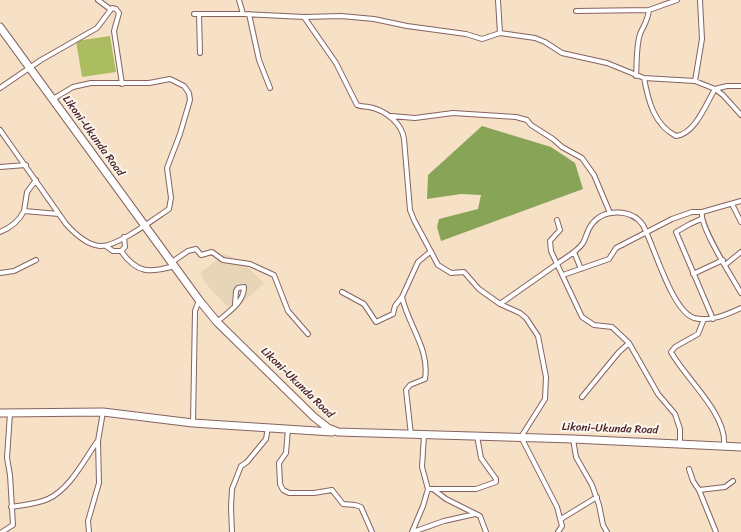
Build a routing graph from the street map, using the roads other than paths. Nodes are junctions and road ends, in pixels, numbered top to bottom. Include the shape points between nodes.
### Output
1 (98, 0) edge
2 (239, 0) edge
3 (498, 0) edge
4 (677, 0) edge
5 (700, 0) edge
6 (110, 9) junction
7 (649, 10) junction
8 (576, 11) dead end
9 (194, 14) dead end
10 (199, 14) junction
11 (243, 14) junction
12 (249, 14) junction
13 (304, 17) junction
14 (0, 26) edge
15 (500, 33) junction
16 (200, 53) dead end
17 (30, 67) junction
18 (636, 76) junction
19 (644, 78) junction
20 (695, 81) junction
21 (122, 84) junction
22 (741, 86) edge
23 (0, 88) edge
24 (270, 88) dead end
25 (714, 89) junction
26 (53, 99) junction
27 (741, 115) edge
28 (391, 116) junction
29 (0, 130) edge
30 (26, 165) junction
31 (0, 167) edge
32 (36, 180) junction
33 (741, 201) edge
34 (732, 204) junction
35 (24, 211) junction
36 (702, 212) junction
37 (610, 213) junction
38 (59, 214) junction
39 (558, 220) dead end
40 (701, 220) junction
41 (741, 222) edge
42 (144, 224) junction
43 (0, 232) edge
44 (647, 232) junction
45 (124, 237) junction
46 (106, 246) junction
47 (122, 252) junction
48 (430, 252) junction
49 (574, 252) junction
50 (741, 252) edge
51 (36, 260) dead end
52 (723, 260) junction
53 (173, 264) junction
54 (557, 264) junction
55 (725, 264) junction
56 (581, 269) junction
57 (0, 273) edge
58 (693, 274) junction
59 (563, 275) junction
60 (342, 292) dead end
61 (741, 293) edge
62 (402, 297) junction
63 (199, 300) junction
64 (500, 304) junction
65 (235, 306) dead end
66 (741, 308) edge
67 (704, 319) junction
68 (713, 319) junction
69 (217, 322) junction
70 (308, 334) dead end
71 (629, 343) junction
72 (582, 397) dead end
73 (103, 412) junction
74 (0, 413) edge
75 (10, 413) junction
76 (311, 414) junction
77 (193, 423) junction
78 (268, 426) junction
79 (288, 429) junction
80 (307, 430) junction
81 (338, 432) junction
82 (411, 435) junction
83 (424, 435) junction
84 (477, 436) junction
85 (521, 437) junction
86 (573, 439) junction
87 (98, 442) junction
88 (680, 443) junction
89 (724, 445) junction
90 (741, 447) edge
91 (689, 469) dead end
92 (733, 481) dead end
93 (430, 489) junction
94 (700, 490) junction
95 (597, 497) junction
96 (11, 507) junction
97 (475, 514) junction
98 (561, 519) junction
99 (2, 532) edge
100 (89, 532) edge
101 (232, 532) edge
102 (372, 532) edge
103 (412, 532) edge
104 (486, 532) edge
105 (558, 532) edge
106 (607, 532) edge
107 (716, 532) edge

1 - 6 street
2 - 11 street
3 - 15 street
4 - 7 street
5 - 20 street via 702,39
6 - 17 street via 97,28
6 - 21 street via 116,9 118,13 114,32
7 - 8 street
7 - 18 street via 648,21 640,34
9 - 10 street
10 - 11 street
10 - 16 street
11 - 12 street
12 - 13 street
12 - 24 street via 259,60
13 - 15 street via 358,17 466,34 482,39
13 - 28 street via 336,63 357,105 370,107
14 - 17 highway, Likoni-Ukunda Road
15 - 18 street via 535,38 562,53 607,63
17 - 23 street
17 - 26 highway, Likoni-Ukunda Road
18 - 19 street
19 - 20 street
19 - 25 street via 647,96 654,112 666,130 676,136 682,136 696,122
20 - 25 street
21 - 26 street via 81,84
21 - 42 street via 170,79 184,86 190,97 186,116 167,168 170,207
22 - 25 street
25 - 27 street via 730,101
26 - 42 highway, Likoni-Ukunda Road
28 - 37 street via 416,118 452,113 527,120 562,147 582,158 594,175
28 - 48 street via 404,136 410,210
29 - 30 street
30 - 31 street
30 - 32 street
32 - 35 street via 27,192
32 - 38 street
33 - 34 street
34 - 36 street
34 - 41 street
35 - 38 street
35 - 43 street via 13,225
36 - 40 street
36 - 44 street via 692,212
37 - 44 street via 620,212 635,218 642,222
37 - 49 street via 593,222 584,241
38 - 46 street via 79,236 91,243
39 - 54 street via 560,230 552,238 550,245
40 - 52 street
40 - 58 street via 676,232
42 - 45 street
42 - 53 highway, Likoni-Ukunda Road
44 - 56 street via 616,248 609,259
44 - 67 street via 680,308 692,317
45 - 46 street
45 - 47 street via 125,247
46 - 47 street via 113,251
47 - 53 street via 130,264 145,270 160,270
48 - 62 street via 418,262
48 - 64 street via 442,268 451,273 464,272 479,289
49 - 54 street
49 - 56 street
50 - 55 street
51 - 57 street via 14,271
52 - 55 street
52 - 58 street
53 - 63 highway, Likoni-Ukunda Road
53 - 70 street via 188,251 196,249 201,255 212,252 223,260 250,264 269,271 277,280 288,311
54 - 59 street
54 - 64 street
55 - 61 street
56 - 59 street
58 - 68 street
59 - 71 street via 582,317 594,325 612,327
60 - 62 street via 364,304 376,322 393,314
62 - 82 street via 425,361 425,379 410,385 406,390
63 - 69 highway, Likoni-Ukunda Road
63 - 77 street via 195,311
64 - 85 street via 520,313 532,324 538,336 546,377 545,401
65 - 69 street
66 - 68 street
67 - 68 street
67 - 89 street via 698,334 671,352 717,415 725,434
69 - 76 highway, Likoni-Ukunda Road
71 - 72 street
71 - 88 street via 658,394 675,414 680,429
73 - 75 highway
73 - 77 highway
73 - 87 street
74 - 75 highway
75 - 96 street via 7,458
76 - 80 highway via 317,425 314,429
76 - 81 highway, Likoni-Ukunda Road
77 - 78 highway
78 - 79 highway
78 - 101 street via 266,439 241,466 232,489
79 - 80 highway
79 - 102 street via 286,453 279,463 280,484 283,490 289,493 314,493 332,490 343,504 361,507
80 - 81 highway
81 - 82 highway, Likoni-Ukunda Road
82 - 83 highway, Likoni-Ukunda Road
83 - 84 highway, Likoni-Ukunda Road
83 - 93 street via 422,471
84 - 85 highway, Likoni-Ukunda Road
84 - 93 street via 481,458 496,482 476,489
85 - 86 highway, Likoni-Ukunda Road
85 - 98 street via 558,507
86 - 88 highway, Likoni-Ukunda Road
86 - 95 street via 577,461
87 - 96 street via 70,480 52,497
87 - 100 street via 99,483 88,521
88 - 89 highway, Likoni-Ukunda Road
89 - 90 highway, Likoni-Ukunda Road
91 - 94 street via 693,481
92 - 94 street via 725,487
93 - 97 street
93 - 103 street
94 - 107 street
95 - 98 street
95 - 106 street
96 - 99 street via 13,525
97 - 103 street
97 - 104 street via 481,517
98 - 105 street via 562,526

